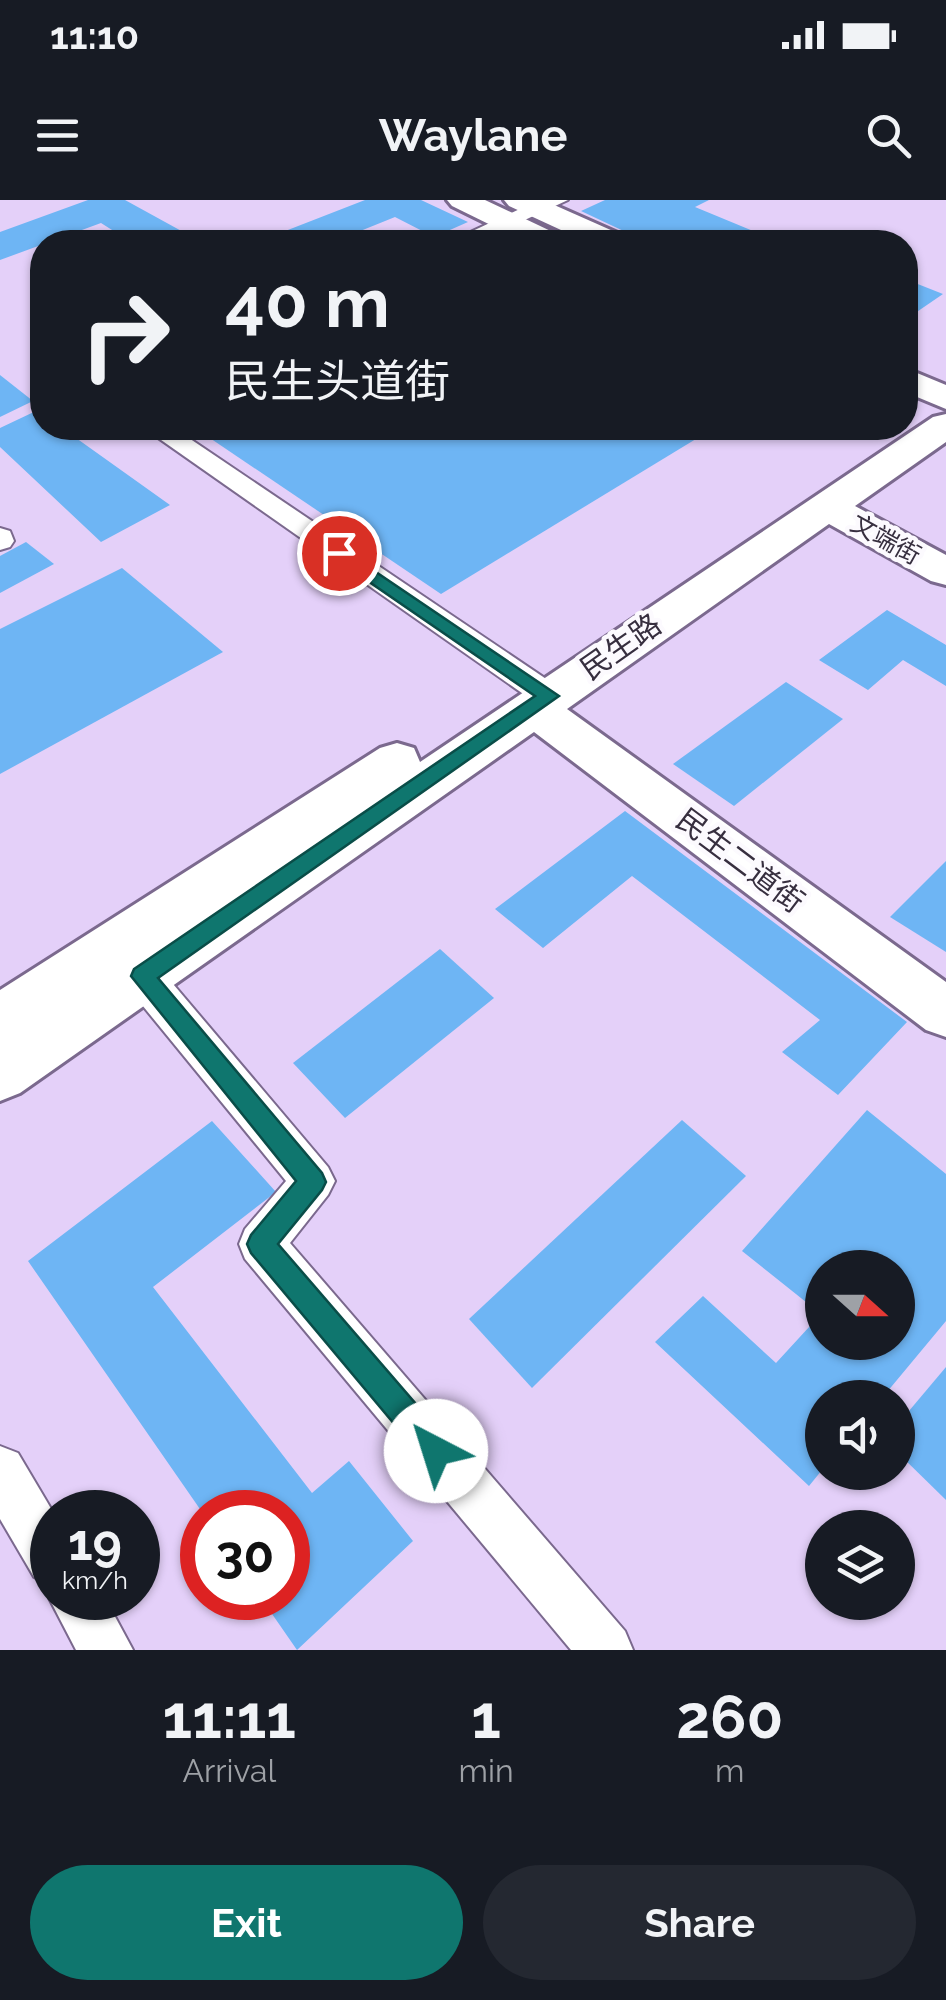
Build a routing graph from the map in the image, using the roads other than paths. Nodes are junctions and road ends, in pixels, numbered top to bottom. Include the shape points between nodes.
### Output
1 (462, 200) edge
2 (530, 208) edge
3 (485, 230) edge
4 (543, 230) edge
5 (582, 230) edge
6 (174, 440) edge
7 (891, 440) edge
8 (898, 440) edge
9 (825, 506) junction
10 (946, 572) edge
11 (535, 694) junction
12 (143, 976) junction
13 (946, 1013) edge
14 (0, 1020) edge
15 (0, 1074) edge
16 (0, 1471) edge
17 (30, 1522) edge
18 (88, 1620) edge
19 (587, 1643) edge
20 (106, 1650) edge

1 - 2 main road
2 - 3 street
2 - 4 main road
2 - 5 main road
6 - 11 street, 民生二道街
7 - 11 main road, 民生路
8 - 9 main road, 民生路
9 - 10 main road, 文端街
9 - 11 main road, 民生路
11 - 12 main road, 民生路
11 - 13 main road, 民生二道街
11 - 14 main road, 民生路
12 - 15 main road, 民生路
12 - 19 street via 313,1182 261,1244
16 - 17 street
18 - 20 street

